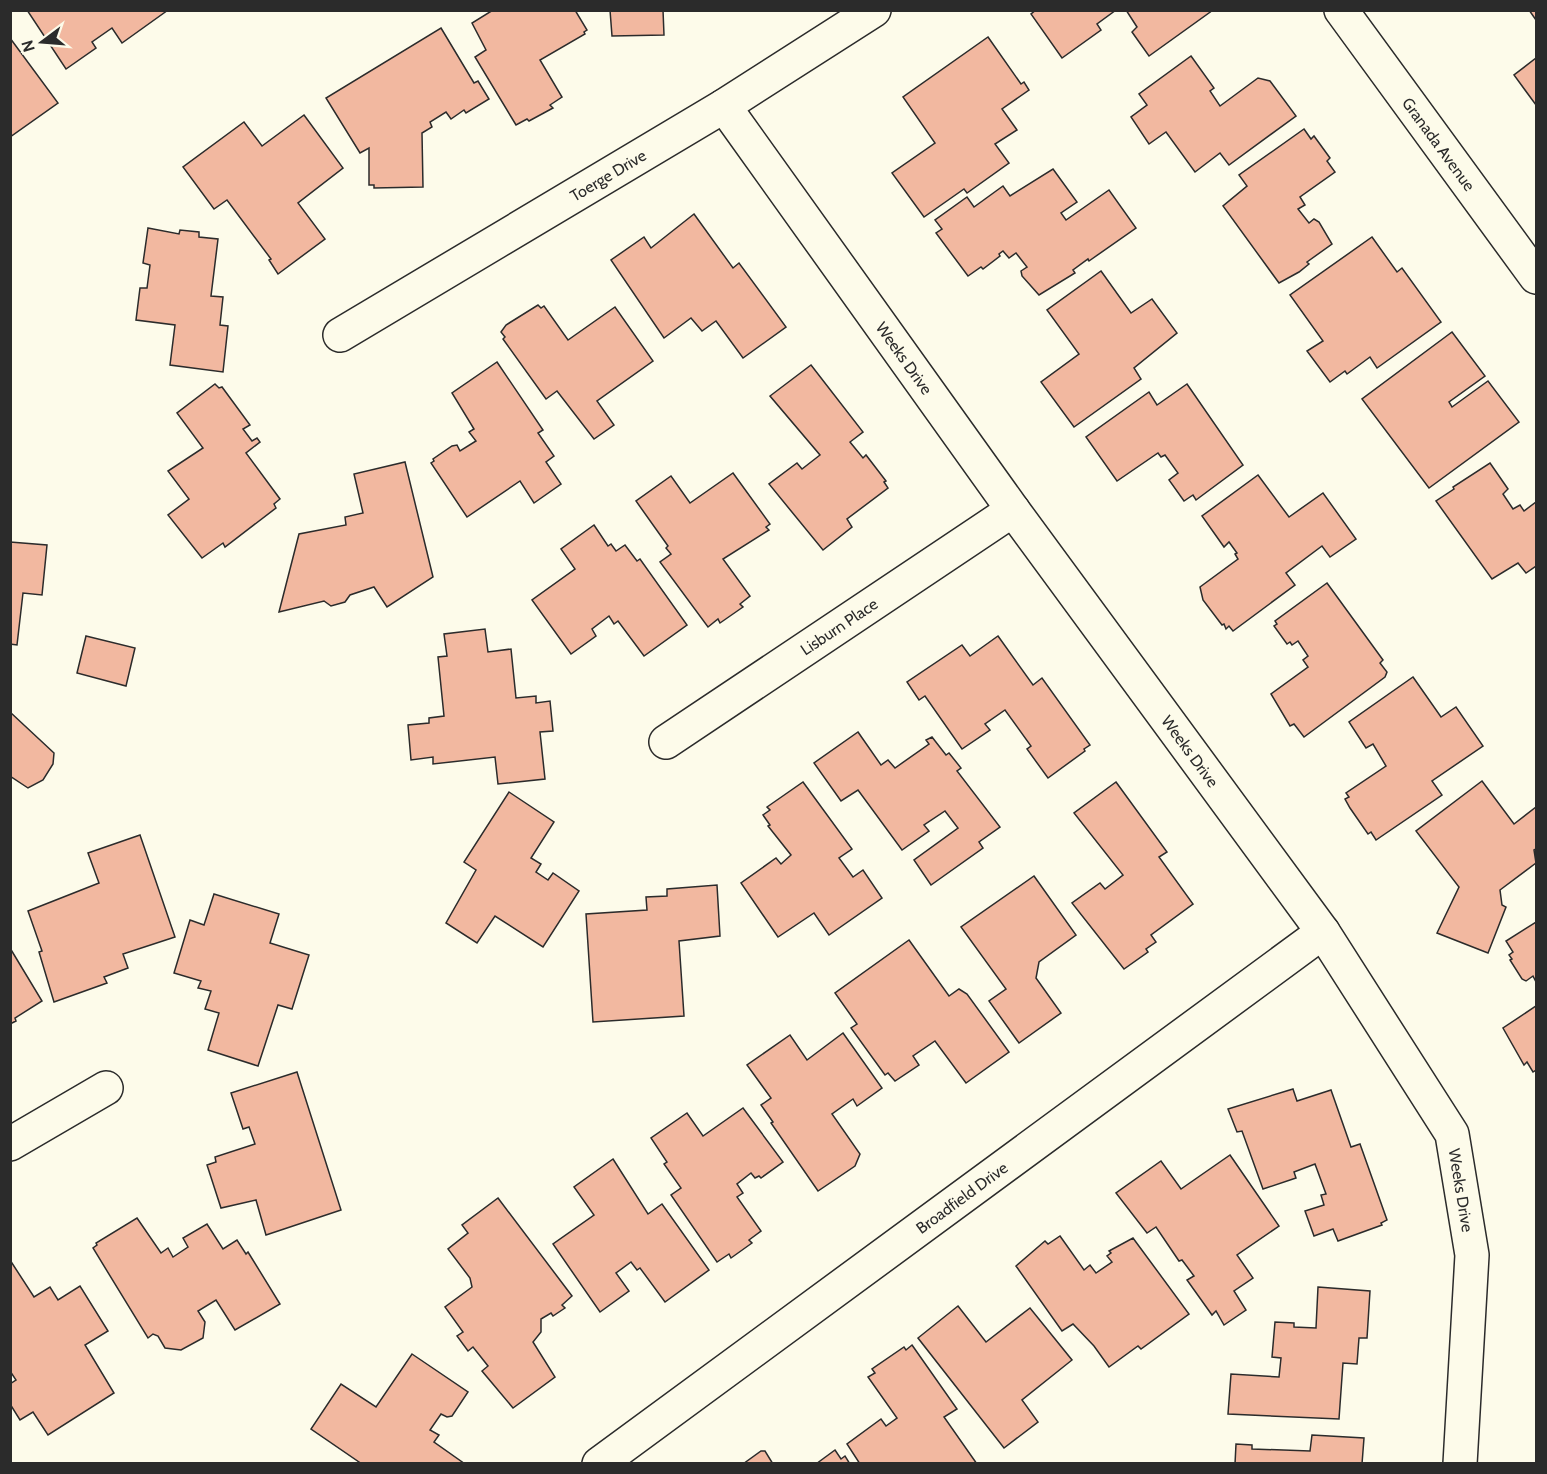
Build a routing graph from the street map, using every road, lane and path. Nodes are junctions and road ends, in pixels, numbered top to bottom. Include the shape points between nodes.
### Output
1 (874, 10) edge
2 (1341, 10) edge
3 (724, 106) junction
4 (1536, 278) edge
5 (340, 335) dead end
6 (1013, 510) junction
7 (666, 742) dead end
8 (1323, 932) junction
9 (106, 1088) dead end
10 (10, 1144) edge
11 (599, 1464) edge
12 (1460, 1464) edge

1 - 3 street, Toerge Drive
2 - 4 street, Granada Avenue
3 - 5 street, Toerge Drive
3 - 6 street, Weeks Drive
6 - 7 street, Lisburn Place
6 - 8 street, Weeks Drive
8 - 11 street, Broadfield Drive
8 - 12 street, Weeks Drive via 1452,1134 1472,1255
9 - 10 street

